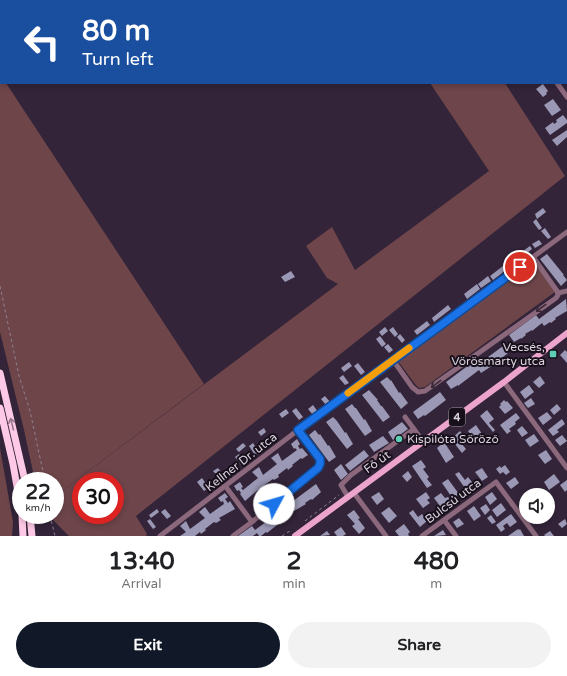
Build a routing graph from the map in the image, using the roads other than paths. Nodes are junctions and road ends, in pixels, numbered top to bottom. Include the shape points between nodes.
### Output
1 (559, 84) edge
2 (567, 97) edge
3 (567, 232) edge
4 (533, 257) junction
5 (567, 292) edge
6 (558, 293) junction
7 (566, 336) edge
8 (393, 360) junction
9 (0, 373) edge
10 (504, 382) junction
11 (0, 408) edge
12 (406, 417) dead end
13 (414, 429) junction
14 (298, 430) junction
15 (424, 442) junction
16 (567, 468) edge
17 (14, 472) edge
18 (23, 472) edge
19 (226, 487) junction
20 (351, 495) junction
21 (444, 520) junction
22 (252, 522) junction
23 (22, 524) edge
24 (31, 524) edge
25 (293, 533) edge
26 (22, 536) edge
27 (32, 536) edge
28 (160, 536) edge
29 (233, 536) edge
30 (386, 536) edge
31 (422, 536) edge
32 (456, 536) edge
33 (536, 536) edge

1 - 2 street
3 - 4 street, Kellner Dr. utca
4 - 6 street
4 - 8 street, Kellner Dr. utca
5 - 6 street
6 -> 8 street via 556,298 425,391 418,392 412,387
7 - 10 main road, Fő út / 4
8 - 14 street, Kellner Dr. utca
18 -> 9 highway
10 - 15 main road, Fő út / 4
10 - 16 street
11 - 17 highway
12 - 13 street
13 - 15 street
13 - 20 street via 351,474 341,485
14 - 19 street, Kellner Dr. utca
14 - 22 street via 320,459 320,464
15 - 20 main road, Fő út / 4
19 - 22 street
19 - 28 street, Kellner Dr. utca
20 - 25 main road, Fő út / 4
20 - 30 street
21 - 31 street, Bulcsú utca
21 - 32 street
21 - 33 street, Bulcsú utca via 496,482
22 - 29 street
23 - 26 highway
24 - 27 highway

